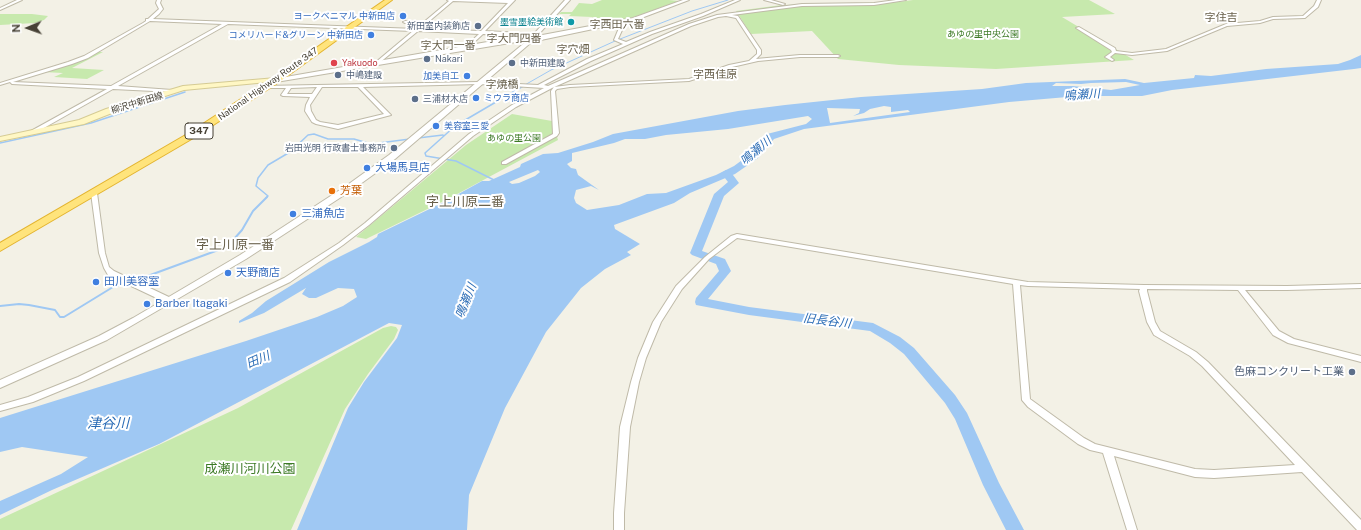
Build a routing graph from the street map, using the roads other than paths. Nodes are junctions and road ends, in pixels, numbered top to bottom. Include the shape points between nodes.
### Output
1 (20, 0) edge
2 (159, 0) edge
3 (389, 0) edge
4 (451, 0) edge
5 (568, 0) edge
6 (687, 0) edge
7 (734, 0) edge
8 (766, 0) edge
9 (904, 0) edge
10 (1319, 0) edge
11 (512, 1) edge
12 (802, 5) junction
13 (0, 9) edge
14 (717, 16) junction
15 (147, 20) junction
16 (405, 22) dead end
17 (227, 23) junction
18 (425, 23) junction
19 (615, 23) junction
20 (348, 27) junction
21 (465, 27) dead end
22 (445, 28) dead end
23 (1078, 28) dead end
24 (417, 30) junction
25 (434, 31) junction
26 (460, 32) junction
27 (481, 33) junction
28 (523, 34) dead end
29 (534, 38) junction
30 (627, 44) junction
31 (467, 48) junction
32 (1114, 52) junction
33 (838, 56) dead end
34 (1112, 60) dead end
35 (751, 61) junction
36 (378, 63) junction
37 (276, 80) junction
38 (6, 82) junction
39 (480, 83) junction
40 (0, 84) edge
41 (290, 86) junction
42 (320, 86) junction
43 (360, 86) junction
44 (570, 86) junction
45 (112, 87) junction
46 (265, 87) junction
47 (538, 87) junction
48 (550, 87) junction
49 (172, 91) junction
50 (314, 96) junction
51 (33, 132) junction
52 (0, 138) edge
53 (504, 163) dead end
54 (94, 193) junction
55 (0, 248) edge
56 (1016, 282) junction
57 (1361, 286) edge
58 (1144, 287) junction
59 (1240, 288) junction
60 (168, 300) junction
61 (1361, 359) edge
62 (0, 384) edge
63 (0, 408) edge
64 (1107, 450) junction
65 (1304, 468) junction
66 (1361, 527) edge
67 (620, 530) edge
68 (1132, 530) edge

1 - 13 street
2 - 15 street via 160,11
3 - 20 highway, National Highway Route 347 / 347
4 - 11 street
4 - 18 street
5 - 29 street
6 - 19 street
7 - 30 street
8 - 12 street via 778,4
9 - 12 street via 878,4
10 - 32 street via 1316,7 1304,17 1273,18 1260,22 1226,25 1167,50 1132,54
11 - 27 street
12 - 14 street
14 - 35 street via 737,16 760,54
14 - 48 street via 690,25
15 - 17 street
15 - 38 street via 80,59
16 - 18 street
17 - 20 street
17 - 45 street
18 - 24 street
19 - 29 street
19 - 30 street via 621,28 617,41
20 - 24 street
20 - 37 highway, National Highway Route 347 / 347
21 - 26 street
22 - 25 street
23 - 32 street via 1111,47
24 - 25 street
24 - 36 street
25 - 26 street
26 - 27 street
27 - 28 street
27 - 31 street
29 - 31 street
29 - 39 street
30 - 47 street via 589,60
31 - 36 street
32 - 34 street via 1107,57
33 - 35 street
35 - 44 street via 689,80
36 - 37 street
37 - 46 highway, National Highway Route 347 / 347
37 - 49 main road, 柳沢中新田線 via 196,86
38 - 40 street
38 - 45 street
39 - 43 street
39 - 47 street
39 - 60 street via 371,173 314,212
41 - 42 street
41 - 46 street
41 - 50 street via 283,95
42 - 43 street
42 - 50 street
43 - 50 street via 388,115 342,127 321,125 314,121 308,111 308,105
44 - 48 street via 565,83
44 - 53 street via 556,88 553,91 555,135
45 - 49 street
45 - 51 street
46 - 54 highway, National Highway Route 347 / 347 via 192,135
47 - 48 street
48 - 63 street via 514,106 471,135 367,224 287,280 81,379 30,400
49 - 51 main road, 柳沢中新田線 via 81,122
51 - 52 main road, 柳沢中新田線
54 - 55 highway, National Highway Route 347 / 347
54 - 60 street via 106,267 124,280
56 - 58 street
56 - 64 street via 1026,400 1081,441
56 - 67 street via 742,236 733,237 707,258 679,288 657,322 642,358 625,427
57 - 59 street
58 - 59 street
58 - 65 street via 1151,322 1157,332 1205,364
59 - 61 street via 1276,333 1291,341
60 - 62 street via 103,338
64 - 65 street via 1204,474
64 - 68 street
65 - 66 street

